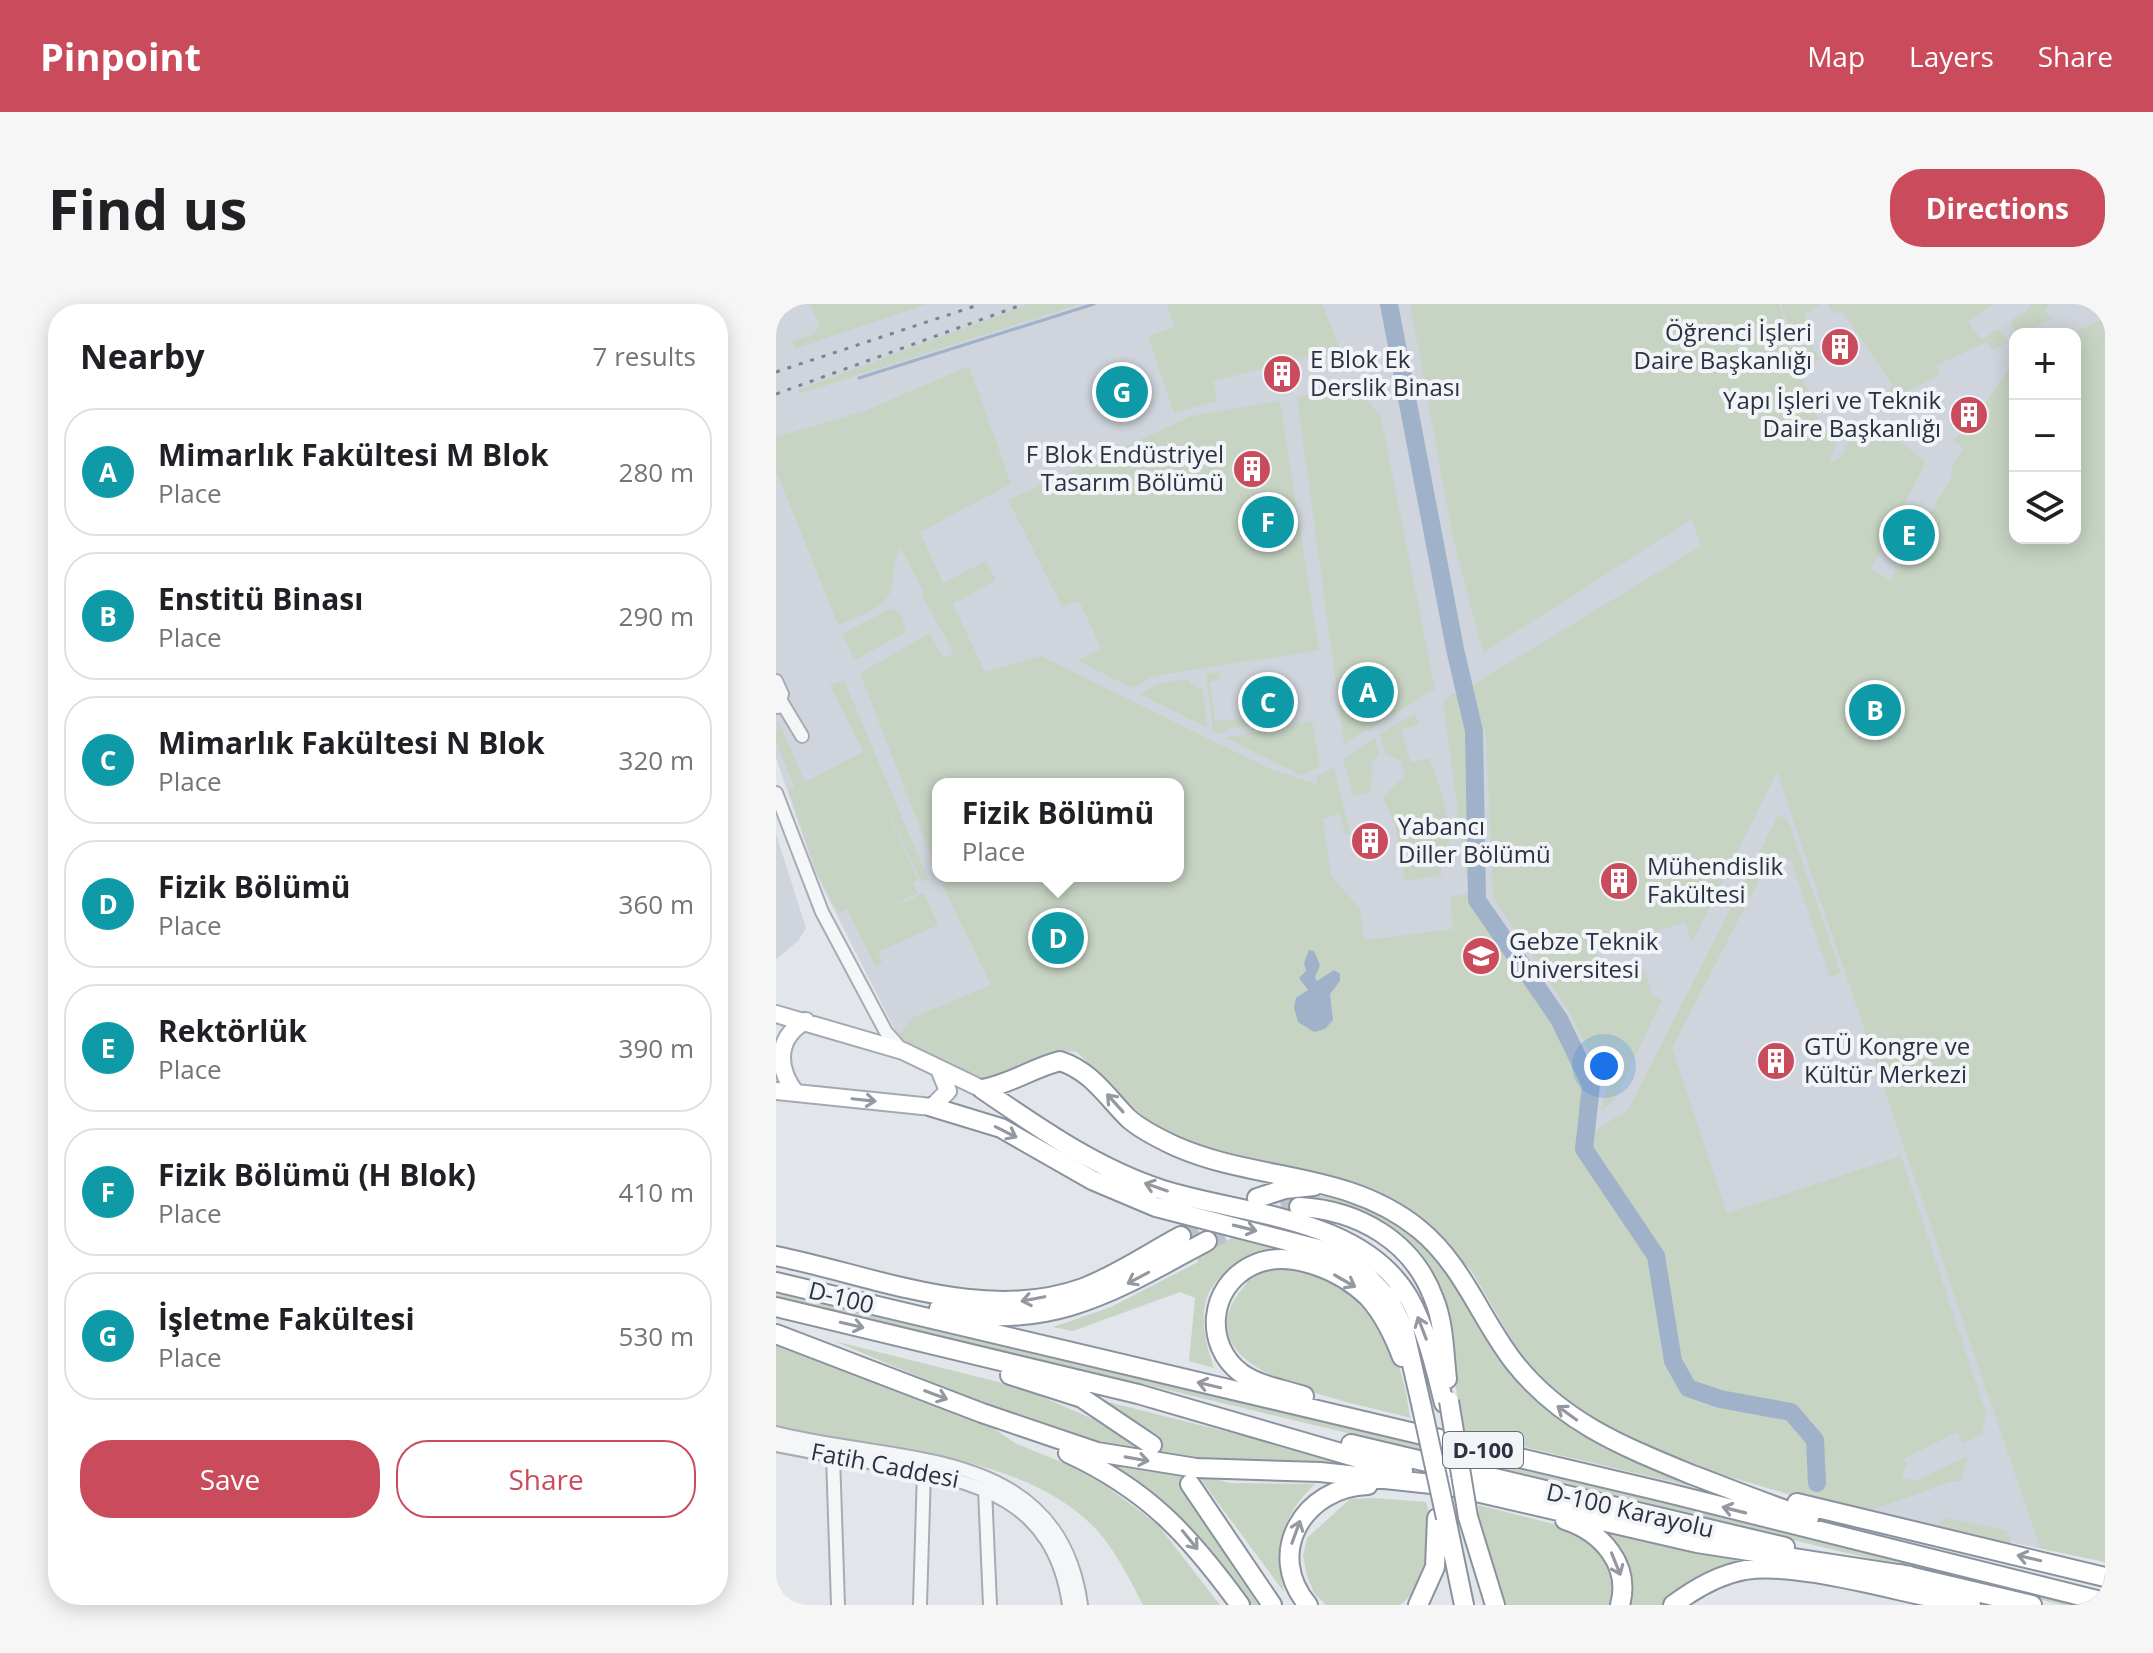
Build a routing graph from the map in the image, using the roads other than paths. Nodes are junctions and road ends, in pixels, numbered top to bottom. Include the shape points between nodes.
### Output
1 (776, 681) edge
2 (778, 705) edge
3 (802, 736) dead end
4 (776, 793) edge
5 (873, 1009) junction
6 (776, 1014) edge
7 (806, 1021) junction
8 (862, 1038) junction
9 (903, 1051) junction
10 (939, 1069) junction
11 (982, 1089) junction
12 (776, 1091) edge
13 (796, 1093) junction
14 (932, 1107) junction
15 (1341, 1186) junction
16 (1257, 1198) dead end
17 (1299, 1207) tunnel mouth
18 (1181, 1236) tunnel mouth
19 (1207, 1241) tunnel mouth
20 (776, 1256) edge
21 (776, 1282) edge
22 (826, 1294) junction
23 (776, 1307) edge
24 (776, 1336) edge
25 (1046, 1347) joint
26 (941, 1348) junction
27 (1138, 1394) junction
28 (1446, 1402) junction
29 (1422, 1408) junction
30 (982, 1413) junction
31 (1388, 1427) junction
32 (776, 1433) edge
33 (776, 1445) edge
34 (1152, 1445) dead end
35 (819, 1446) junction
36 (1634, 1451) junction
37 (848, 1453) junction
38 (833, 1456) junction
39 (924, 1471) junction
40 (1190, 1484) dead end
41 (1450, 1486) junction
42 (985, 1489) junction
43 (1008, 1494) junction
44 (1029, 1510) junction
45 (1468, 1517) junction
46 (1442, 1518) junction
47 (1918, 1557) junction
48 (1910, 1576) junction
49 (2105, 1577) edge
50 (2105, 1602) edge
51 (838, 1605) edge
52 (920, 1605) edge
53 (990, 1605) edge
54 (1069, 1605) edge
55 (1081, 1605) edge
56 (1240, 1605) edge
57 (1272, 1605) edge
58 (1308, 1605) edge
59 (1418, 1605) edge
60 (1457, 1605) edge
61 (1464, 1605) edge
62 (1487, 1605) edge
63 (1495, 1605) edge
64 (1620, 1605) edge
65 (1673, 1605) edge
66 (1971, 1605) edge
67 (2029, 1605) edge

1 - 2 street via 781,688
2 - 3 street
4 - 5 street via 808,885
5 - 8 street via 874,1028
5 - 9 street
6 - 7 main road
7 - 8 main road
7 - 13 main road via 783,1037 777,1050 779,1072
8 - 9 main road
9 - 10 main road
10 - 11 main road
10 - 14 main road via 948,1091
15 -> 11 highway via 1207,1158 1173,1145 1131,1121 1090,1075 1060,1061 1039,1066 1009,1084
28 -> 11 highway via 1408,1296 1361,1252 1293,1222 1125,1176 1058,1140
12 - 13 main road
13 -> 14 main road
14 -> 29 highway via 1001,1128 1092,1180 1156,1207 1330,1252 1359,1268 1389,1299 1404,1329
15 - 16 highway via 1285,1189
36 -> 15 highway via 1570,1416 1529,1380 1451,1262 1428,1237 1389,1209
17 - 28 highway via 1326,1208 1372,1225 1417,1267 1435,1300
18 -> 20 highway via 1083,1288 1020,1302 922,1291
19 -> 22 highway via 1113,1292 1050,1314 982,1317
21 - 22 highway, D-100 / D-100
22 - 25 highway, D-100 / D-100
23 -> 26 highway, D-100
24 -> 30 highway
31 -> 25 highway, D-100 Karayolu / D-100
26 - 27 highway, D-100
26 - 34 highway via 1082,1398
27 - 41 highway
27 - 48 highway, D-100 Karayolu / D-100
28 - 45 highway, bridge
31 -> 29 highway via 1240,1373 1217,1339 1214,1322 1224,1289 1250,1266 1283,1260 1302,1262 1352,1283 1386,1322
29 - 46 highway, bridge
30 -> 41 highway via 1085,1448 1155,1462
30 -> 56 highway via 1133,1488 1181,1529
47 -> 31 highway, D-100 Karayolu / D-100
32 - 35 street
33 - 35 street, Fatih Caddesi
35 - 37 street
35 - 38 street, Fatih Caddesi
36 - 47 highway
49 -> 36 highway via 1802,1505
37 - 38 street, Fatih Caddesi
37 - 39 street, Fatih Caddesi
37 - 43 street via 970,1470
38 - 51 street
39 - 42 street, Fatih Caddesi
39 - 52 street
40 - 57 highway
41 - 48 highway via 1697,1543
58 -> 41 highway via 1294,1581 1290,1550 1301,1518 1315,1503 1353,1485
41 -> 64 highway via 1590,1532 1613,1553 1621,1571
42 - 43 street, Fatih Caddesi
42 - 53 street
43 - 44 street, Fatih Caddesi
44 - 54 street, Fatih Caddesi via 1053,1549
44 - 55 street via 1067,1550
45 - 62 highway
45 - 63 highway
46 - 59 highway via 1435,1567
46 - 60 highway
46 - 61 highway
47 - 50 highway
48 - 67 highway, D-100 Karayolu / D-100
65 - 66 highway via 1723,1577 1763,1569

